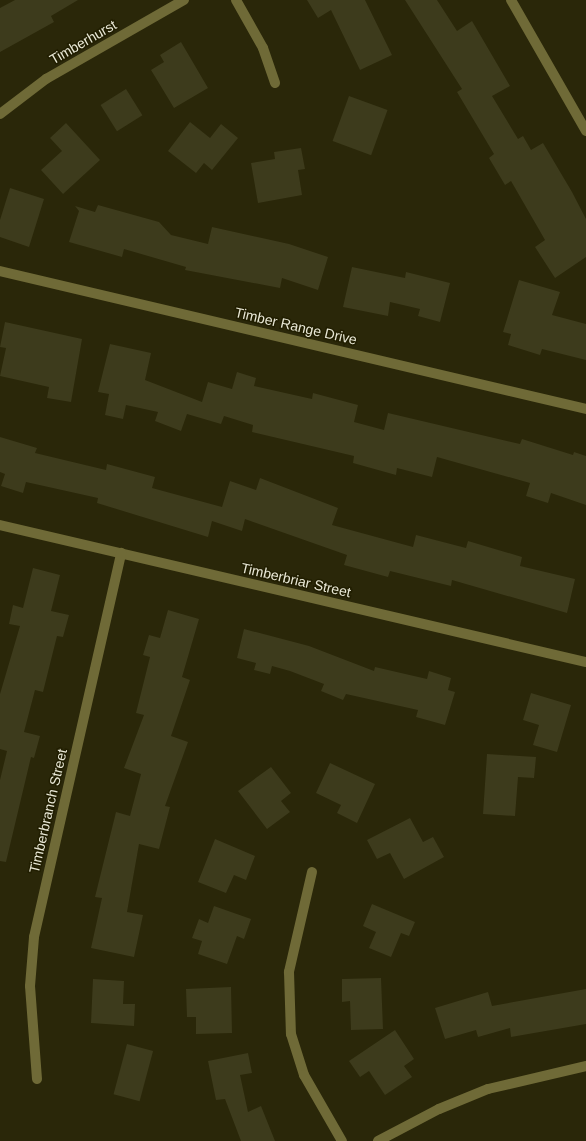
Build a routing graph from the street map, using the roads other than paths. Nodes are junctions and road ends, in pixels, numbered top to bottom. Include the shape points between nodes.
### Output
1 (184, 0) edge
2 (236, 0) edge
3 (511, 0) edge
4 (275, 83) dead end
5 (0, 114) edge
6 (586, 131) edge
7 (0, 271) edge
8 (586, 409) edge
9 (0, 525) edge
10 (122, 554) junction
11 (586, 662) edge
12 (312, 872) dead end
13 (586, 1066) edge
14 (37, 1079) dead end
15 (342, 1141) edge
16 (378, 1141) edge

1 - 5 street, Timberhurst via 46,79
2 - 4 street via 263,48
3 - 6 street
7 - 8 street, Timber Range Drive
9 - 10 street, Timberbriar Street
10 - 11 street, Timberbriar Street
10 - 14 street, Timberbranch Street via 34,937 30,986
12 - 15 street via 289,972 291,1034 304,1075
13 - 16 street via 488,1090 438,1109

